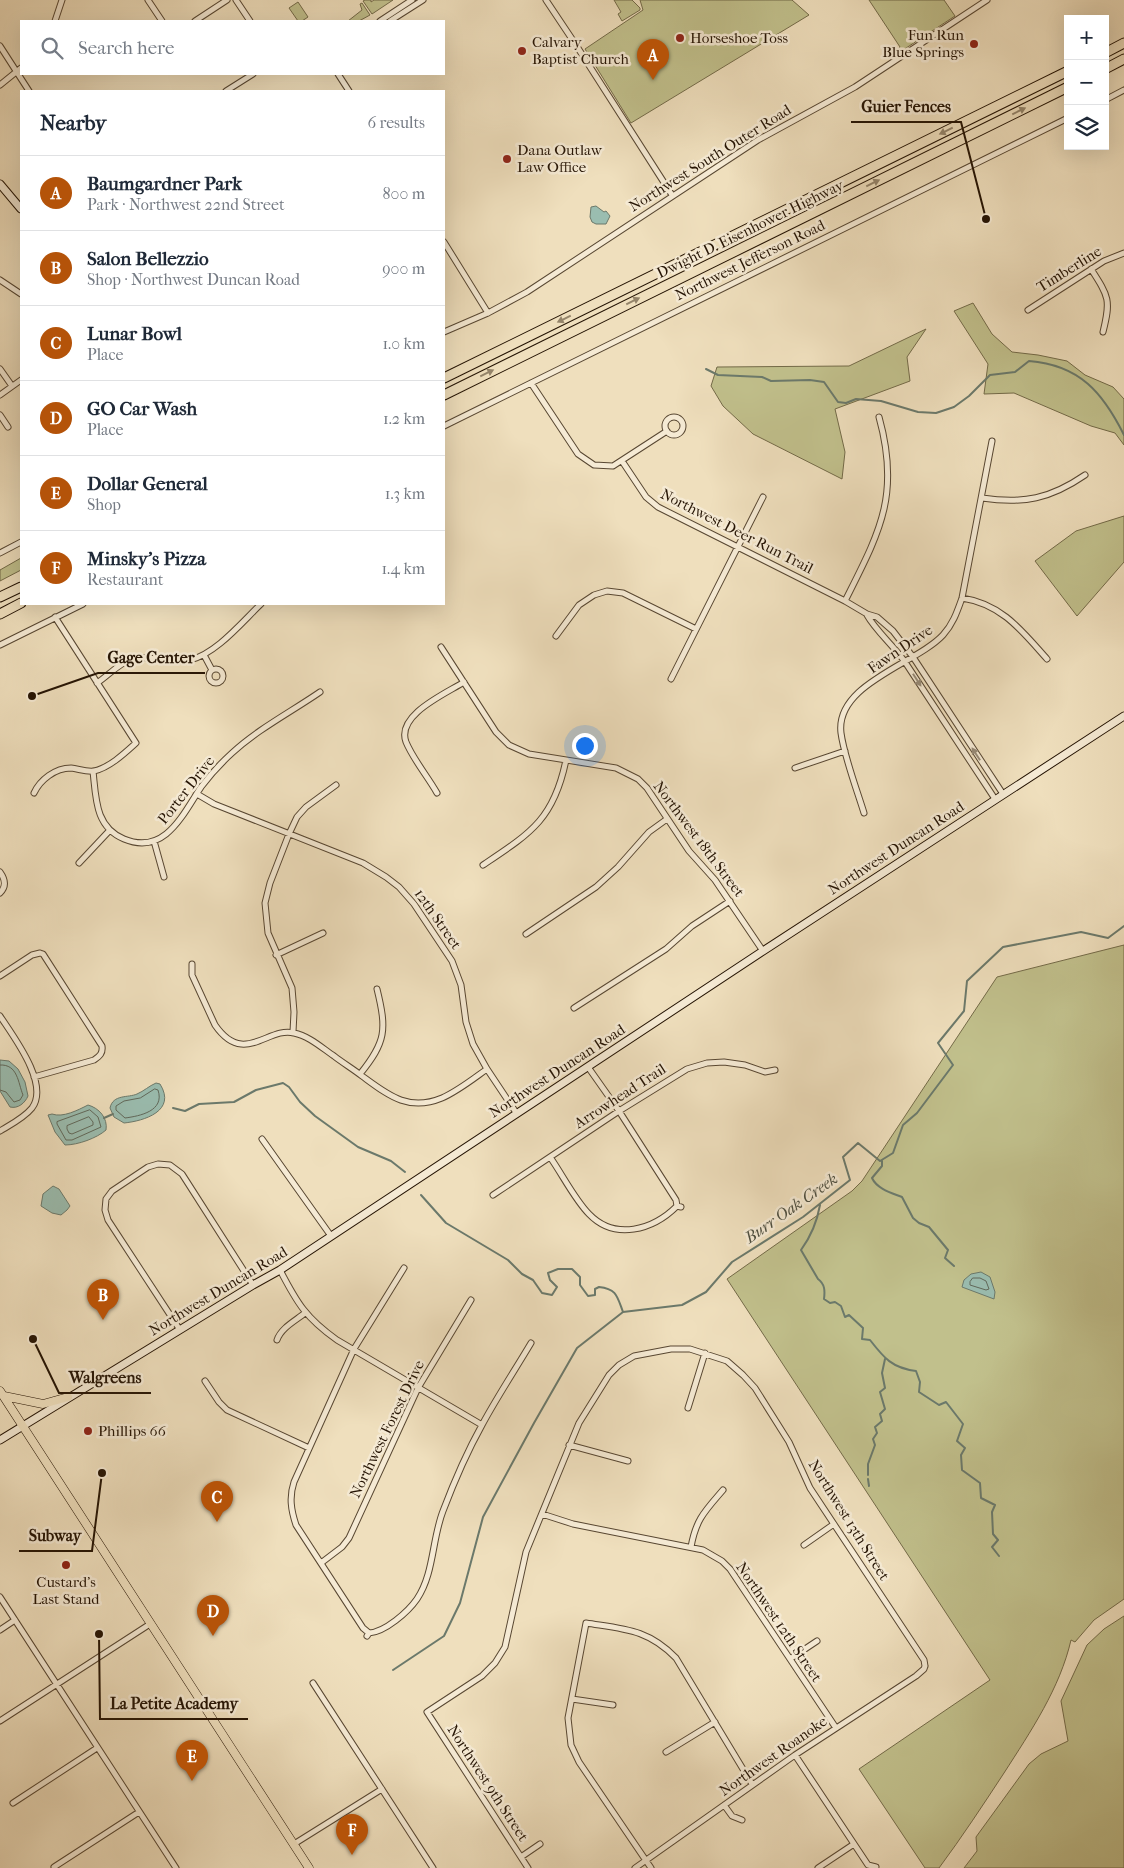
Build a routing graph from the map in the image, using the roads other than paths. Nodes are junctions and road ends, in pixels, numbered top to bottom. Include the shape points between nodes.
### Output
1 (62, 0) edge
2 (148, 0) edge
3 (227, 0) edge
4 (236, 0) edge
5 (412, 0) edge
6 (424, 0) edge
7 (546, 0) edge
8 (987, 0) edge
9 (58, 20) edge
10 (161, 20) edge
11 (196, 20) edge
12 (249, 20) edge
13 (382, 20) edge
14 (392, 20) edge
15 (1124, 43) edge
16 (0, 46) edge
17 (1109, 51) edge
18 (1124, 59) edge
19 (1109, 67) edge
20 (19, 70) edge
21 (1064, 73) edge
22 (21, 75) edge
23 (251, 75) edge
24 (339, 75) edge
25 (0, 85) edge
26 (1064, 89) edge
27 (29, 90) edge
28 (228, 90) edge
29 (348, 90) edge
30 (1124, 90) edge
31 (1109, 98) edge
32 (1064, 120) edge
33 (0, 184) edge
34 (672, 195) junction
35 (20, 208) edge
36 (445, 244) edge
37 (1124, 253) edge
38 (1091, 269) junction
39 (0, 280) edge
40 (20, 293) edge
41 (1028, 310) dead end
42 (488, 313) junction
43 (445, 332) edge
44 (1103, 332) dead end
45 (0, 369) edge
46 (445, 378) edge
47 (20, 381) edge
48 (531, 383) junction
49 (12, 386) junction
50 (0, 395) edge
51 (445, 395) edge
52 (0, 415) edge
53 (880, 418) dead end
54 (445, 426) edge
55 (8, 427) dead end
56 (667, 432) dead end
57 (992, 441) dead end
58 (622, 462) junction
59 (1085, 476) dead end
60 (763, 497) dead end
61 (982, 498) junction
62 (20, 543) edge
63 (737, 547) junction
64 (0, 553) edge
65 (20, 587) edge
66 (0, 597) edge
67 (962, 598) junction
68 (845, 601) junction
69 (20, 604) edge
70 (81, 605) edge
71 (260, 605) edge
72 (0, 614) edge
73 (867, 614) junction
74 (55, 617) junction
75 (696, 629) junction
76 (556, 636) dead end
77 (0, 645) edge
78 (441, 647) dead end
79 (204, 655) junction
80 (912, 657) junction
81 (1047, 659) dead end
82 (905, 662) junction
83 (212, 670) dead end
84 (671, 679) dead end
85 (464, 682) junction
86 (98, 683) junction
87 (320, 692) dead end
88 (1123, 718) edge
89 (956, 723) junction
90 (948, 728) junction
91 (845, 751) junction
92 (566, 760) junction
93 (795, 768) dead end
94 (93, 771) junction
95 (336, 785) dead end
96 (437, 792) dead end
97 (34, 793) dead end
98 (197, 794) junction
99 (1003, 794) junction
100 (995, 799) junction
101 (864, 813) dead end
102 (667, 819) junction
103 (110, 830) junction
104 (289, 834) junction
105 (154, 841) junction
106 (79, 863) dead end
107 (483, 865) dead end
108 (0, 872) edge
109 (164, 877) dead end
110 (0, 893) edge
111 (730, 901) junction
112 (323, 933) dead end
113 (526, 934) dead end
114 (763, 951) junction
115 (276, 954) junction
116 (192, 964) dead end
117 (0, 976) edge
118 (377, 989) dead end
119 (574, 1008) dead end
120 (0, 1016) edge
121 (293, 1032) junction
122 (588, 1067) junction
123 (487, 1069) junction
124 (775, 1070) dead end
125 (360, 1074) junction
126 (34, 1077) junction
127 (619, 1111) junction
128 (517, 1114) junction
129 (0, 1132) edge
130 (262, 1140) dead end
131 (550, 1157) junction
132 (493, 1195) dead end
133 (331, 1236) junction
134 (404, 1268) dead end
135 (280, 1270) junction
136 (253, 1285) junction
137 (471, 1300) dead end
138 (305, 1313) junction
139 (180, 1330) junction
140 (277, 1340) dead end
141 (531, 1343) dead end
142 (354, 1349) junction
143 (705, 1353) junction
144 (205, 1382) dead end
145 (418, 1388) junction
146 (2, 1394) edge
147 (68, 1397) junction
148 (688, 1408) dead end
149 (23, 1425) junction
150 (482, 1425) junction
151 (0, 1440) edge
152 (569, 1445) junction
153 (308, 1448) junction
154 (628, 1461) dead end
155 (723, 1490) dead end
156 (542, 1514) junction
157 (834, 1524) junction
158 (804, 1545) dead end
159 (691, 1547) junction
160 (321, 1563) junction
161 (0, 1597) edge
162 (15, 1620) junction
163 (150, 1624) junction
164 (0, 1630) edge
165 (817, 1641) dead end
166 (790, 1659) junction
167 (925, 1666) junction
168 (932, 1668) dead end
169 (313, 1683) dead end
170 (57, 1684) junction
171 (572, 1699) junction
172 (613, 1705) dead end
173 (427, 1712) joint
174 (0, 1721) edge
175 (715, 1722) junction
176 (836, 1728) junction
177 (97, 1748) junction
178 (666, 1752) dead end
179 (795, 1755) junction
180 (752, 1784) junction
181 (382, 1789) junction
182 (12, 1802) dead end
183 (724, 1805) junction
184 (139, 1812) junction
185 (742, 1820) dead end
186 (294, 1844) junction
187 (540, 1844) dead end
188 (854, 1844) junction
189 (521, 1857) junction
190 (646, 1861) junction
191 (876, 1866) dead end
192 (54, 1867) dead end
193 (176, 1868) edge
194 (309, 1868) edge
195 (433, 1868) edge
196 (528, 1868) edge
197 (635, 1868) edge
198 (651, 1868) edge
199 (818, 1868) edge

1 - 9 street
2 - 10 street
3 - 11 street
4 - 12 street
5 - 13 street
6 - 14 street
7 - 34 street
8 - 34 street, Northwest South Outer Road via 855,87 758,140
15 - 17 highway
16 - 20 street
18 - 19 highway
20 - 25 street
21 -> 46 highway, Dwight D. Eisenhower Highway
22 - 27 street
23 - 28 street
24 - 29 street
51 -> 26 highway, Dwight D. Eisenhower Highway
30 - 31 street
32 - 48 street, Northwest Jefferson Road
33 - 35 street
34 - 42 street, Northwest South Outer Road via 527,292
36 - 42 street
37 - 38 street, Timberline
38 - 41 street, Timberline
38 - 44 street via 1107,295 1108,310
39 - 40 street
42 - 43 street, Northwest South Outer Road
45 - 49 street
47 - 49 street
48 - 54 street, Northwest Jefferson Road
48 - 58 street via 578,454 586,461 603,467
49 - 50 street
52 - 55 street
53 - 68 street via 889,480 883,520
56 - 58 street
57 - 61 street, Fawn Drive
58 - 63 street, Northwest Deer Run Trail via 651,502
59 - 61 street via 1062,490 1029,500
60 - 63 street
61 - 67 street, Fawn Drive
62 - 64 street
63 - 68 street, Northwest Deer Run Trail
63 - 75 street
65 - 66 highway
67 - 80 street, Fawn Drive via 956,617 943,636
67 - 81 street via 978,600 1005,616
68 - 73 street, Northwest Deer Run Trail
69 - 72 highway
70 - 74 street
71 - 79 street
73 - 80 street, Northwest Deer Run Trail via 886,624
73 - 82 street, Northwest Deer Run Trail
74 - 77 street
74 - 86 street
75 - 76 street via 623,593 607,590 579,606
75 - 84 street
78 - 85 street, Northwest 18th Street
79 - 83 street
79 - 86 street via 180,662 132,660
80 - 82 street, Fawn Drive
80 - 89 street, Northwest Deer Run Trail
82 -> 90 street, Northwest Deer Run Trail
82 - 91 street, Fawn Drive via 860,690 847,705 841,732
85 - 92 street, Northwest 18th Street via 496,732 510,745 529,754
85 - 96 street via 416,712 406,725 405,740
86 - 94 street via 136,743 107,766
87 - 98 street, Porter Drive via 242,745
88 - 99 street, Northwest Duncan Road
89 - 90 street
99 -> 89 street, Northwest Deer Run Trail
90 - 100 street, Northwest Deer Run Trail
91 - 93 street
91 - 101 street, Fawn Drive
92 - 102 street, Northwest 18th Street via 628,773 648,788
92 - 107 street via 557,795 542,819 521,840
94 - 97 street via 70,768 56,771 41,782
94 - 103 street via 99,814
95 - 104 street via 306,807
98 - 104 street, 12th Street
98 - 105 street, Porter Drive via 174,829
99 - 100 street, Northwest Duncan Road
100 - 114 street, Northwest Duncan Road
102 - 111 street, Northwest 18th Street
102 - 113 street via 649,832 596,887
103 - 105 street, Porter Drive via 128,841
103 - 106 street
104 - 115 street via 265,903 266,924
104 - 123 street, 12th Street via 372,868 397,885 414,904 452,961 461,985 469,1035
105 - 109 street
108 - 110 street via 5,883
111 - 114 street, Northwest 18th Street
111 - 119 street via 692,926 666,949
112 - 115 street
114 - 122 street, Northwest Duncan Road
115 - 121 street via 292,988
116 - 121 street via 192,975 213,1020 226,1037 250,1044
117 - 126 street via 40,950 105,1053 94,1060
118 - 125 street via 383,1016 382,1037 375,1054
120 - 126 street via 25,1054
121 - 125 street via 309,1038
122 - 127 street
122 - 128 street, Northwest Duncan Road
123 - 125 street via 450,1094 421,1103 402,1102
123 - 128 street, 12th Street
124 - 127 street, Arrowhead Trail via 765,1072 745,1065 707,1063 687,1069
126 - 129 street via 34,1104 26,1115
127 - 131 street, Arrowhead Trail
127 - 131 street via 679,1206 639,1229 616,1230 587,1212
128 - 133 street, Northwest Duncan Road
130 - 133 street
131 - 132 street, Arrowhead Trail
133 - 135 street, Northwest Duncan Road
134 - 142 street
135 - 136 street, Northwest Duncan Road
135 - 138 street
136 - 139 street, Northwest Duncan Road
136 - 139 street via 182,1174 170,1164 148,1167 112,1192 106,1199 105,1210 108,1220
137 - 145 street, Northwest Forest Drive
138 - 140 street via 285,1328
138 - 142 street via 318,1327
139 - 147 street, Northwest Duncan Road
141 - 150 street
142 - 145 street
142 - 153 street
143 - 148 street
143 - 152 street, Northwest 13th Street via 671,1349 634,1356 619,1365 609,1375
143 - 157 street, Northwest 13th Street via 727,1361 754,1388 789,1442 810,1488
144 - 153 street via 227,1410
145 - 150 street
145 - 160 street, Northwest Forest Drive via 349,1538
146 - 147 main road via 44,1404
146 - 149 main road
147 - 149 street, Northwest Duncan Road
149 - 151 street, Northwest Duncan Road
149 - 163 main road
150 - 160 street via 436,1529 426,1578 418,1598 398,1619 368,1635
152 - 154 street
152 - 156 street, Northwest 13th Street
153 - 160 street via 294,1482 292,1514
155 - 159 street via 700,1517
156 - 159 street, Northwest 12th Street via 573,1524
156 - 173 street, Northwest 13th Street via 526,1552 505,1647 482,1676
157 - 158 street
157 - 167 street, Northwest 13th Street
159 - 166 street, Northwest 12th Street via 713,1555 730,1570
161 - 162 street
162 - 164 street
162 - 170 street
163 - 170 street
163 - 186 main road
165 - 166 street
166 - 176 street, Northwest 12th Street
167 - 168 street
167 - 176 street, Northwest Roanoke via 916,1676
169 - 181 street
170 - 174 street
170 - 177 street
171 - 172 street
171 - 175 street via 586,1622 647,1635 661,1644 676,1658
171 - 190 street via 568,1730 574,1754
173 - 189 street, Northwest 9th Street
175 - 178 street
175 - 180 street
176 - 179 street, Northwest Roanoke
177 - 182 street
177 - 184 street
179 - 180 street, Northwest Roanoke
179 - 188 street
180 - 183 street, Northwest Roanoke
181 - 186 street
181 - 195 street
183 - 185 street via 732,1816
183 - 190 street, Northwest Roanoke
184 - 192 street
184 - 193 street
186 - 194 main road
187 - 189 street
188 - 191 street via 868,1865
188 - 199 street
189 - 196 street, Northwest 9th Street
190 - 197 street, Northwest Roanoke
190 - 198 street

